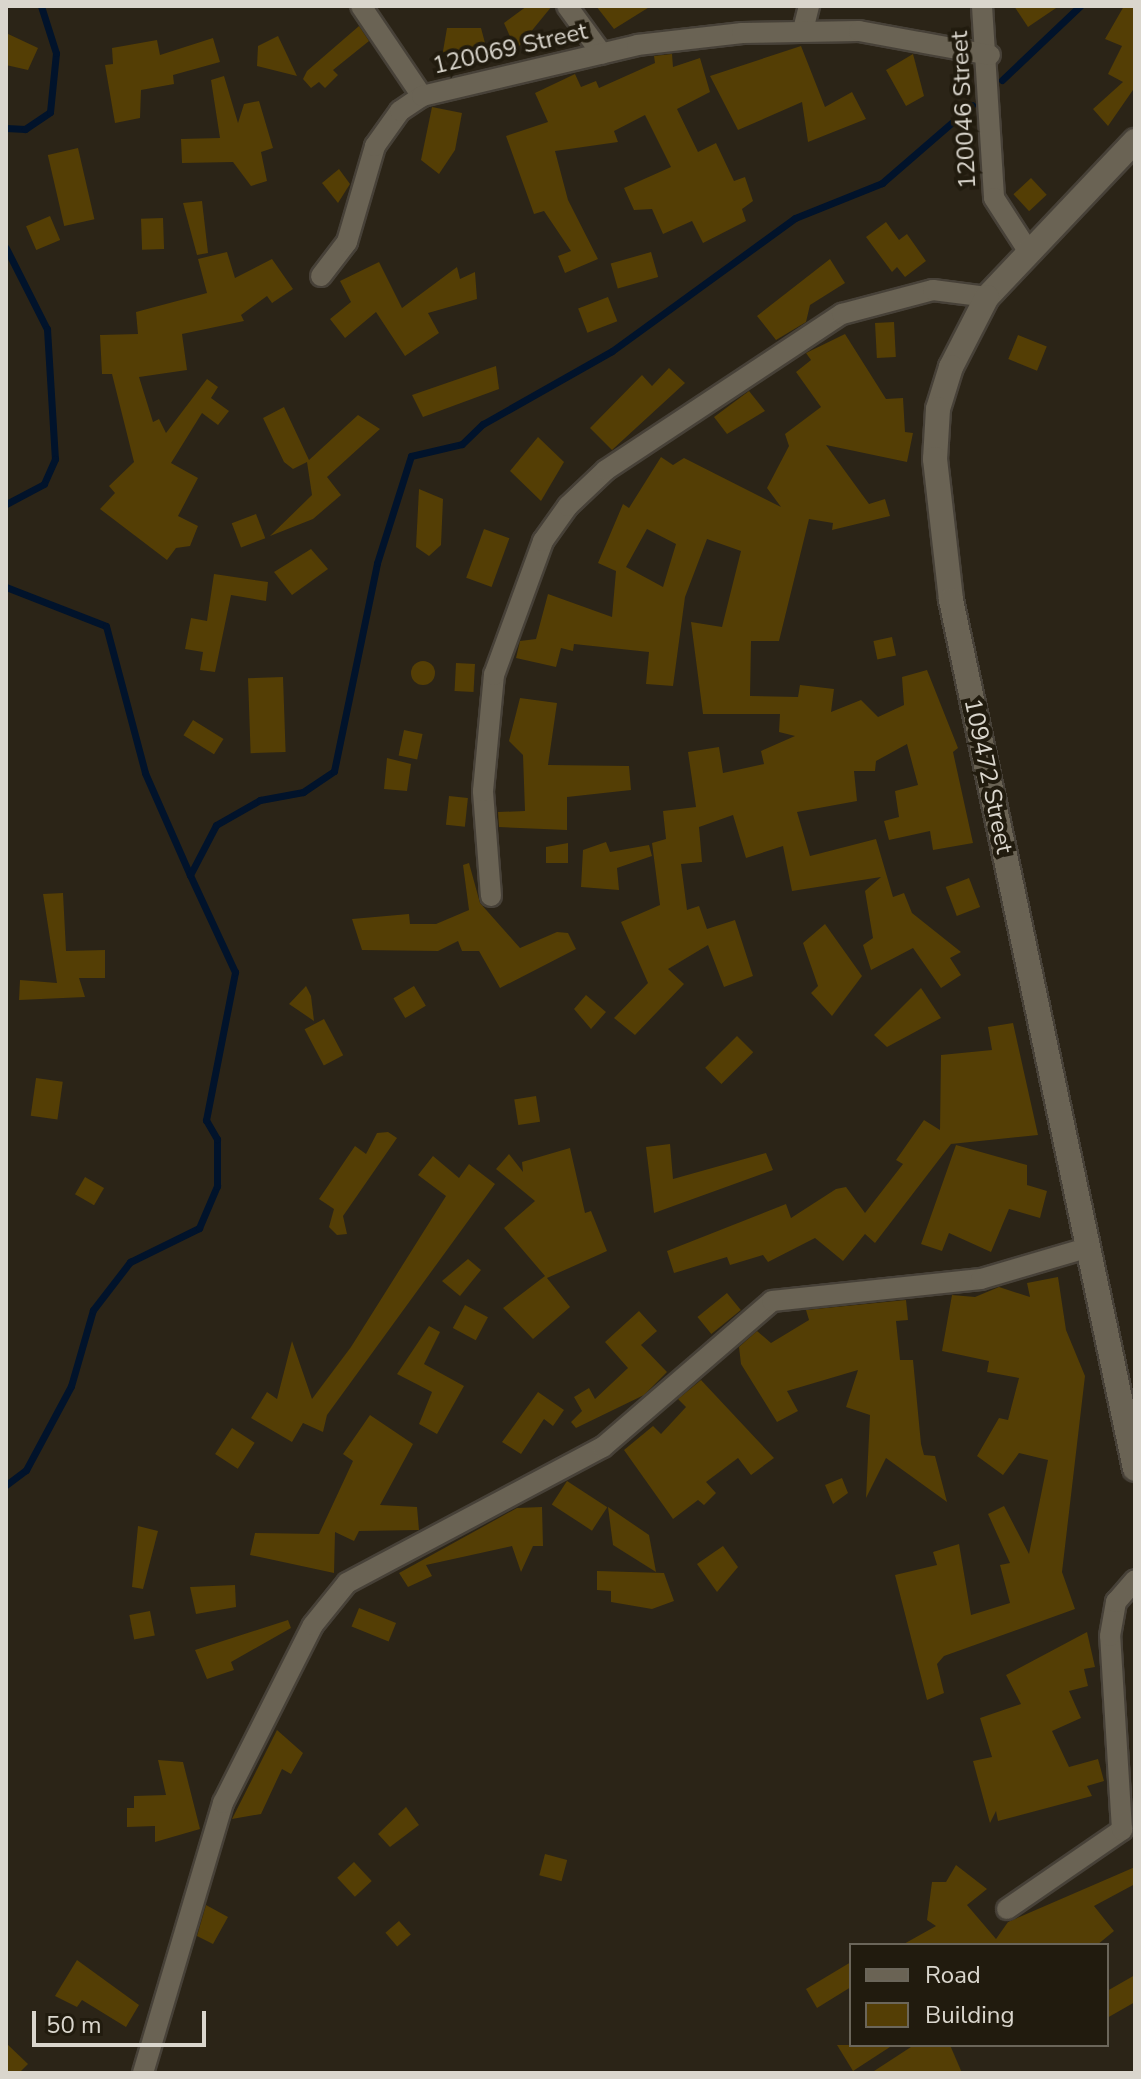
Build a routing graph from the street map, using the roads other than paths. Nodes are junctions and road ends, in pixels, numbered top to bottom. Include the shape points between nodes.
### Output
1 (361, 6) edge
2 (567, 6) edge
3 (809, 6) edge
4 (982, 6) edge
5 (803, 30) junction
6 (602, 54) junction
7 (990, 55) junction
8 (422, 96) junction
9 (1135, 141) edge
10 (1027, 249) junction
11 (321, 276) dead end
12 (987, 297) junction
13 (491, 896) dead end
14 (1086, 1248) junction
15 (1135, 1469) edge
16 (1135, 1580) edge
17 (1007, 1909) dead end
18 (143, 2073) edge

1 - 8 street
2 - 6 street
3 - 5 street
4 - 7 street, 120046 Street
5 - 6 street, 120069 Street via 680,38
5 - 7 street, 120069 Street via 899,35
6 - 8 street, 120069 Street
7 - 10 street, 120046 Street via 994,198
8 - 11 street via 400,111 375,146 347,242
9 - 10 street, 109472 Street
10 - 12 street, 109472 Street
12 - 13 street via 933,290 842,314 606,470 568,506 543,541 494,675 483,791
12 - 14 street, 109472 Street via 938,409 939,509 951,600
14 - 15 street, 109472 Street
14 - 18 street via 981,1279 772,1301 603,1447 347,1583 313,1625 223,1803
16 - 17 street via 1119,1595 1110,1636 1122,1830

